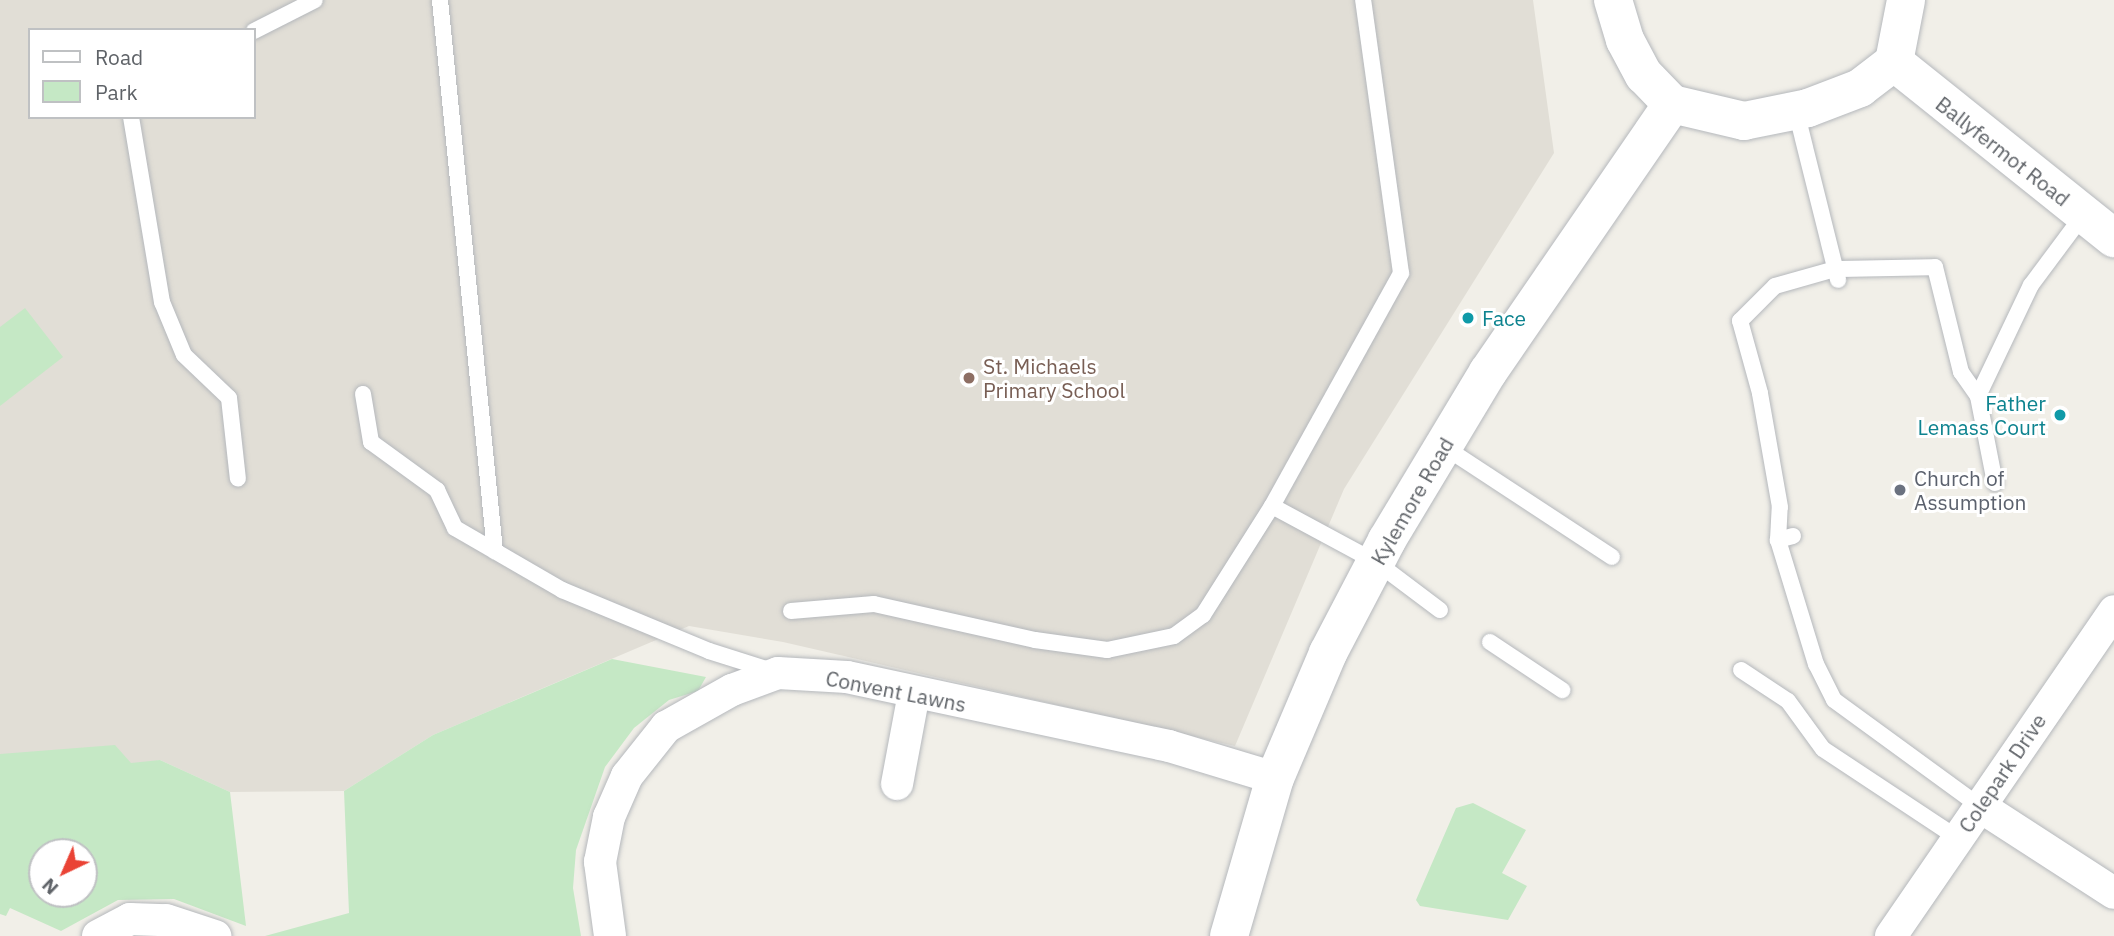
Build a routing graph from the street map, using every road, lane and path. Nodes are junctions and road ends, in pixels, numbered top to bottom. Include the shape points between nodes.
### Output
1 (315, 0) edge
2 (440, 0) edge
3 (1363, 0) edge
4 (1614, 0) edge
5 (1906, 0) edge
6 (256, 30) edge
7 (1894, 62) junction
8 (1672, 104) junction
9 (1796, 111) junction
10 (131, 119) edge
11 (2084, 214) junction
12 (2114, 238) edge
13 (1836, 274) junction
14 (363, 394) dead end
15 (1978, 396) junction
16 (1443, 446) junction
17 (238, 479) dead end
18 (1995, 483) dead end
19 (1272, 506) junction
20 (495, 551) junction
21 (1612, 557) dead end
22 (1376, 562) junction
23 (1440, 610) dead end
24 (791, 611) dead end
25 (2114, 611) edge
26 (1490, 642) dead end
27 (1741, 670) dead end
28 (778, 673) junction
29 (1562, 690) dead end
30 (914, 693) junction
31 (1275, 778) junction
32 (897, 784) dead end
33 (1981, 807) junction
34 (1959, 839) junction
35 (2114, 893) edge
36 (98, 936) edge
37 (215, 936) edge
38 (610, 936) edge
39 (1229, 936) edge
40 (1891, 936) edge

1 - 6 lane
2 - 20 lane
3 - 19 lane via 1401,273
4 - 8 main road via 1625,40 1644,75
5 - 7 main road
7 - 9 main road via 1860,88
7 - 11 main road, Ballyfermot Road
8 - 9 main road via 1744,121
8 - 16 main road, Kylemore Road via 1488,372
9 - 13 lane
10 - 17 lane via 162,302 184,355 229,398
11 - 12 main road, Ballyfermot Road
11 - 15 lane via 2031,285
13 - 15 lane via 1935,267 1961,372
13 - 33 lane via 1775,286 1740,321 1760,393 1785,538 1816,664 1835,700
14 - 20 lane via 371,442 437,490 455,528
15 - 18 lane
16 - 21 lane
16 - 22 main road, Kylemore Road
19 - 22 lane
19 - 24 lane via 1203,615 1174,636 1107,650 1035,640 874,604
20 - 28 lane via 562,590 709,651
22 - 23 lane
22 - 31 main road, Kylemore Road via 1328,653
25 - 33 street, Colepark Drive
26 - 29 lane
27 - 34 lane via 1788,701 1823,749
28 - 30 street, Convent Lawns via 847,677
28 - 38 street, Convent Lawns via 732,690 666,727 627,776 609,817 600,862
30 - 31 street, Convent Lawns via 1169,746
30 - 32 street
31 - 39 main road, Kylemore Road
33 - 34 street, Colepark Drive
33 - 35 street
34 - 40 street, Colepark Drive
36 - 37 street via 130,919 166,920

